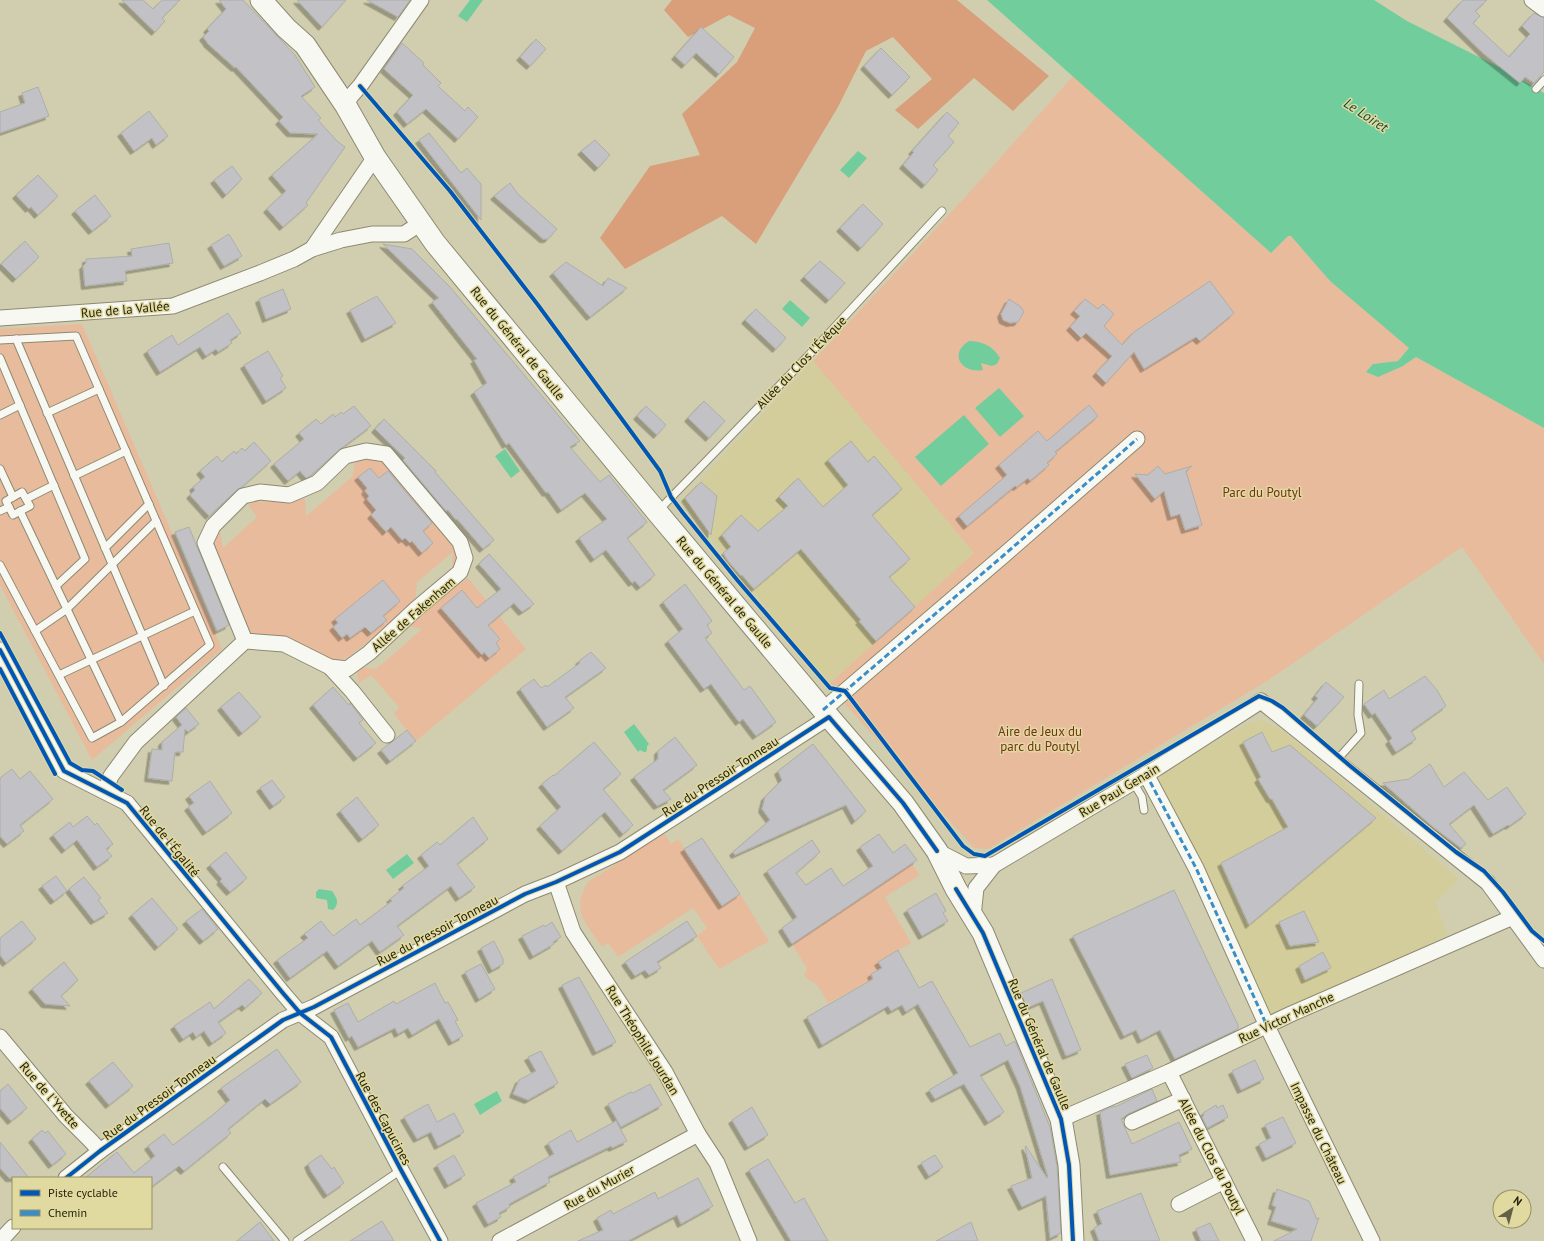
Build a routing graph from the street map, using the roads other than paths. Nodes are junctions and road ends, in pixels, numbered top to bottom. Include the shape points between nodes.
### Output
1 (261, 0) edge
2 (421, 0) edge
3 (1532, 0) edge
4 (1544, 9) edge
5 (1544, 80) edge
6 (1536, 89) dead end
7 (346, 106) junction
8 (375, 156) junction
9 (942, 211) dead end
10 (421, 223) junction
11 (312, 249) junction
12 (0, 318) edge
13 (16, 339) junction
14 (0, 340) edge
15 (0, 358) edge
16 (99, 389) junction
17 (20, 405) junction
18 (48, 413) junction
19 (0, 415) edge
20 (1137, 439) dead end
21 (126, 451) junction
22 (0, 469) edge
23 (74, 476) junction
24 (54, 485) junction
25 (13, 497) junction
26 (26, 499) junction
27 (149, 504) junction
28 (9, 507) junction
29 (0, 511) edge
30 (20, 511) junction
31 (657, 512) junction
32 (156, 521) junction
33 (105, 548) junction
34 (112, 564) junction
35 (0, 565) edge
36 (56, 586) junction
37 (67, 609) junction
38 (195, 611) junction
39 (35, 631) junction
40 (142, 636) junction
41 (246, 641) junction
42 (0, 650) edge
43 (91, 660) junction
44 (330, 667) junction
45 (58, 675) junction
46 (1359, 684) dead end
47 (164, 686) junction
48 (826, 713) junction
49 (121, 722) junction
50 (387, 735) dead end
51 (1336, 761) junction
52 (1146, 774) junction
53 (1132, 782) junction
54 (104, 791) junction
55 (1144, 810) dead end
56 (937, 851) junction
57 (994, 865) junction
58 (556, 882) junction
59 (973, 916) junction
60 (1513, 917) junction
61 (1544, 960) edge
62 (300, 1013) junction
63 (1267, 1026) junction
64 (0, 1037) edge
65 (1169, 1072) junction
66 (1183, 1098) junction
67 (1061, 1119) junction
68 (1132, 1122) dead end
69 (698, 1134) junction
70 (100, 1151) junction
71 (223, 1168) dead end
72 (401, 1170) junction
73 (67, 1177) edge
74 (1224, 1181) junction
75 (1179, 1204) dead end
76 (12, 1228) edge
77 (0, 1241) edge
78 (285, 1241) edge
79 (297, 1241) edge
80 (440, 1241) edge
81 (500, 1241) edge
82 (749, 1241) edge
83 (1073, 1241) edge
84 (1254, 1241) edge
85 (1372, 1241) edge

1 - 7 main road, Rue du Général de Gaulle via 305,45
2 - 7 street
3 - 4 street
5 - 6 lane
7 - 8 main road, Rue du Général de Gaulle
8 - 10 main road, Rue du Général de Gaulle
8 - 11 street, Rue de la Vallée
9 - 31 lane, Allée du Clos l'Évêque via 808,356
10 - 11 street, Rue de la Vallée via 404,234 372,234
10 - 31 main road, Rue du Général de Gaulle
11 - 12 street, Rue de la Vallée via 260,273 173,306
13 - 14 lane
13 - 16 lane via 76,336
13 - 18 lane
15 - 17 lane
16 - 18 lane
16 - 21 lane
17 - 19 lane
17 - 24 lane
18 - 23 lane
20 - 48 street, Rue du Pressoir Tonneau
21 - 23 lane
21 - 27 lane
22 - 25 lane
23 - 33 lane
24 - 26 lane
24 - 36 lane via 85,559
25 - 26 lane via 22,492
25 - 28 lane via 6,501
26 - 30 lane via 30,506
27 - 32 lane
27 - 33 lane
28 - 29 lane
28 - 30 lane via 13,515
30 - 36 lane
31 - 48 main road, Rue du Général de Gaulle
32 - 34 lane
32 - 38 lane
33 - 34 lane
34 - 37 lane
34 - 40 lane
35 - 39 lane
36 - 37 lane
37 - 39 lane
37 - 43 lane
38 - 40 lane
38 - 47 lane via 210,644
39 - 45 lane
40 - 43 lane
40 - 47 lane
41 - 44 street, Allée de Fakenham via 284,644
41 - 44 street, Allée de Fakenham via 205,544 213,526 243,496 260,492 289,495 317,483 345,456 366,451 386,454 460,542 465,558 460,572 369,653 347,668
41 - 54 street via 136,742 111,776
42 - 54 street, Rue de l'Égalité via 64,771
43 - 45 lane
43 - 49 lane
44 - 50 street, Allée de Fakenham
45 - 49 lane via 92,738
46 - 51 lane via 1358,715 1361,733
47 - 49 lane
48 - 56 main road, Rue du Général de Gaulle via 903,803
48 - 58 street, Rue du Pressoir Tonneau via 620,852
51 - 52 street, Rue Paul Genain via 1261,701
51 - 60 street, Rue Paul Genain via 1488,883
52 - 53 street, Rue Paul Genain
52 - 63 street, Impasse du Château via 1196,868
53 - 55 lane via 1142,797
53 - 57 street, Rue Paul Genain
54 - 62 street, Rue de l'Égalité via 127,803
56 - 57 street, Rue Paul Genain via 966,866
56 - 59 main road, Rue du Général de Gaulle
57 - 59 street, Rue Paul Genain via 976,888
58 - 62 street, Rue du Pressoir Tonneau via 525,894
58 - 69 street, Rue Théophile Jourdan via 574,932 665,1072
59 - 67 main road, Rue du Général de Gaulle via 983,933
60 - 61 street, Rue Paul Genain
60 - 63 street, Rue Victor Manche via 1298,1010
62 - 70 street, Rue du Pressoir Tonneau via 283,1020
62 - 72 street, Rue des Capucines via 331,1037
63 - 65 street, Rue Victor Manche
63 - 85 street, Impasse du Château
64 - 70 street, Rue de l'Yvette via 66,1116
65 - 66 street, Allée du Clos du Poutyl
65 - 67 street, Rue Victor Manche
66 - 68 street
66 - 74 street, Allée du Clos du Poutyl
67 - 83 main road, Rue du Général de Gaulle via 1069,1165
69 - 81 street, Rue du Murier
69 - 82 street, Rue Théophile Jourdan via 717,1163
70 - 73 street, Rue du Pressoir Tonneau
71 - 78 lane
72 - 79 lane
72 - 80 street, Rue des Capucines
74 - 75 street
74 - 84 street, Allée du Clos du Poutyl
76 - 77 street

